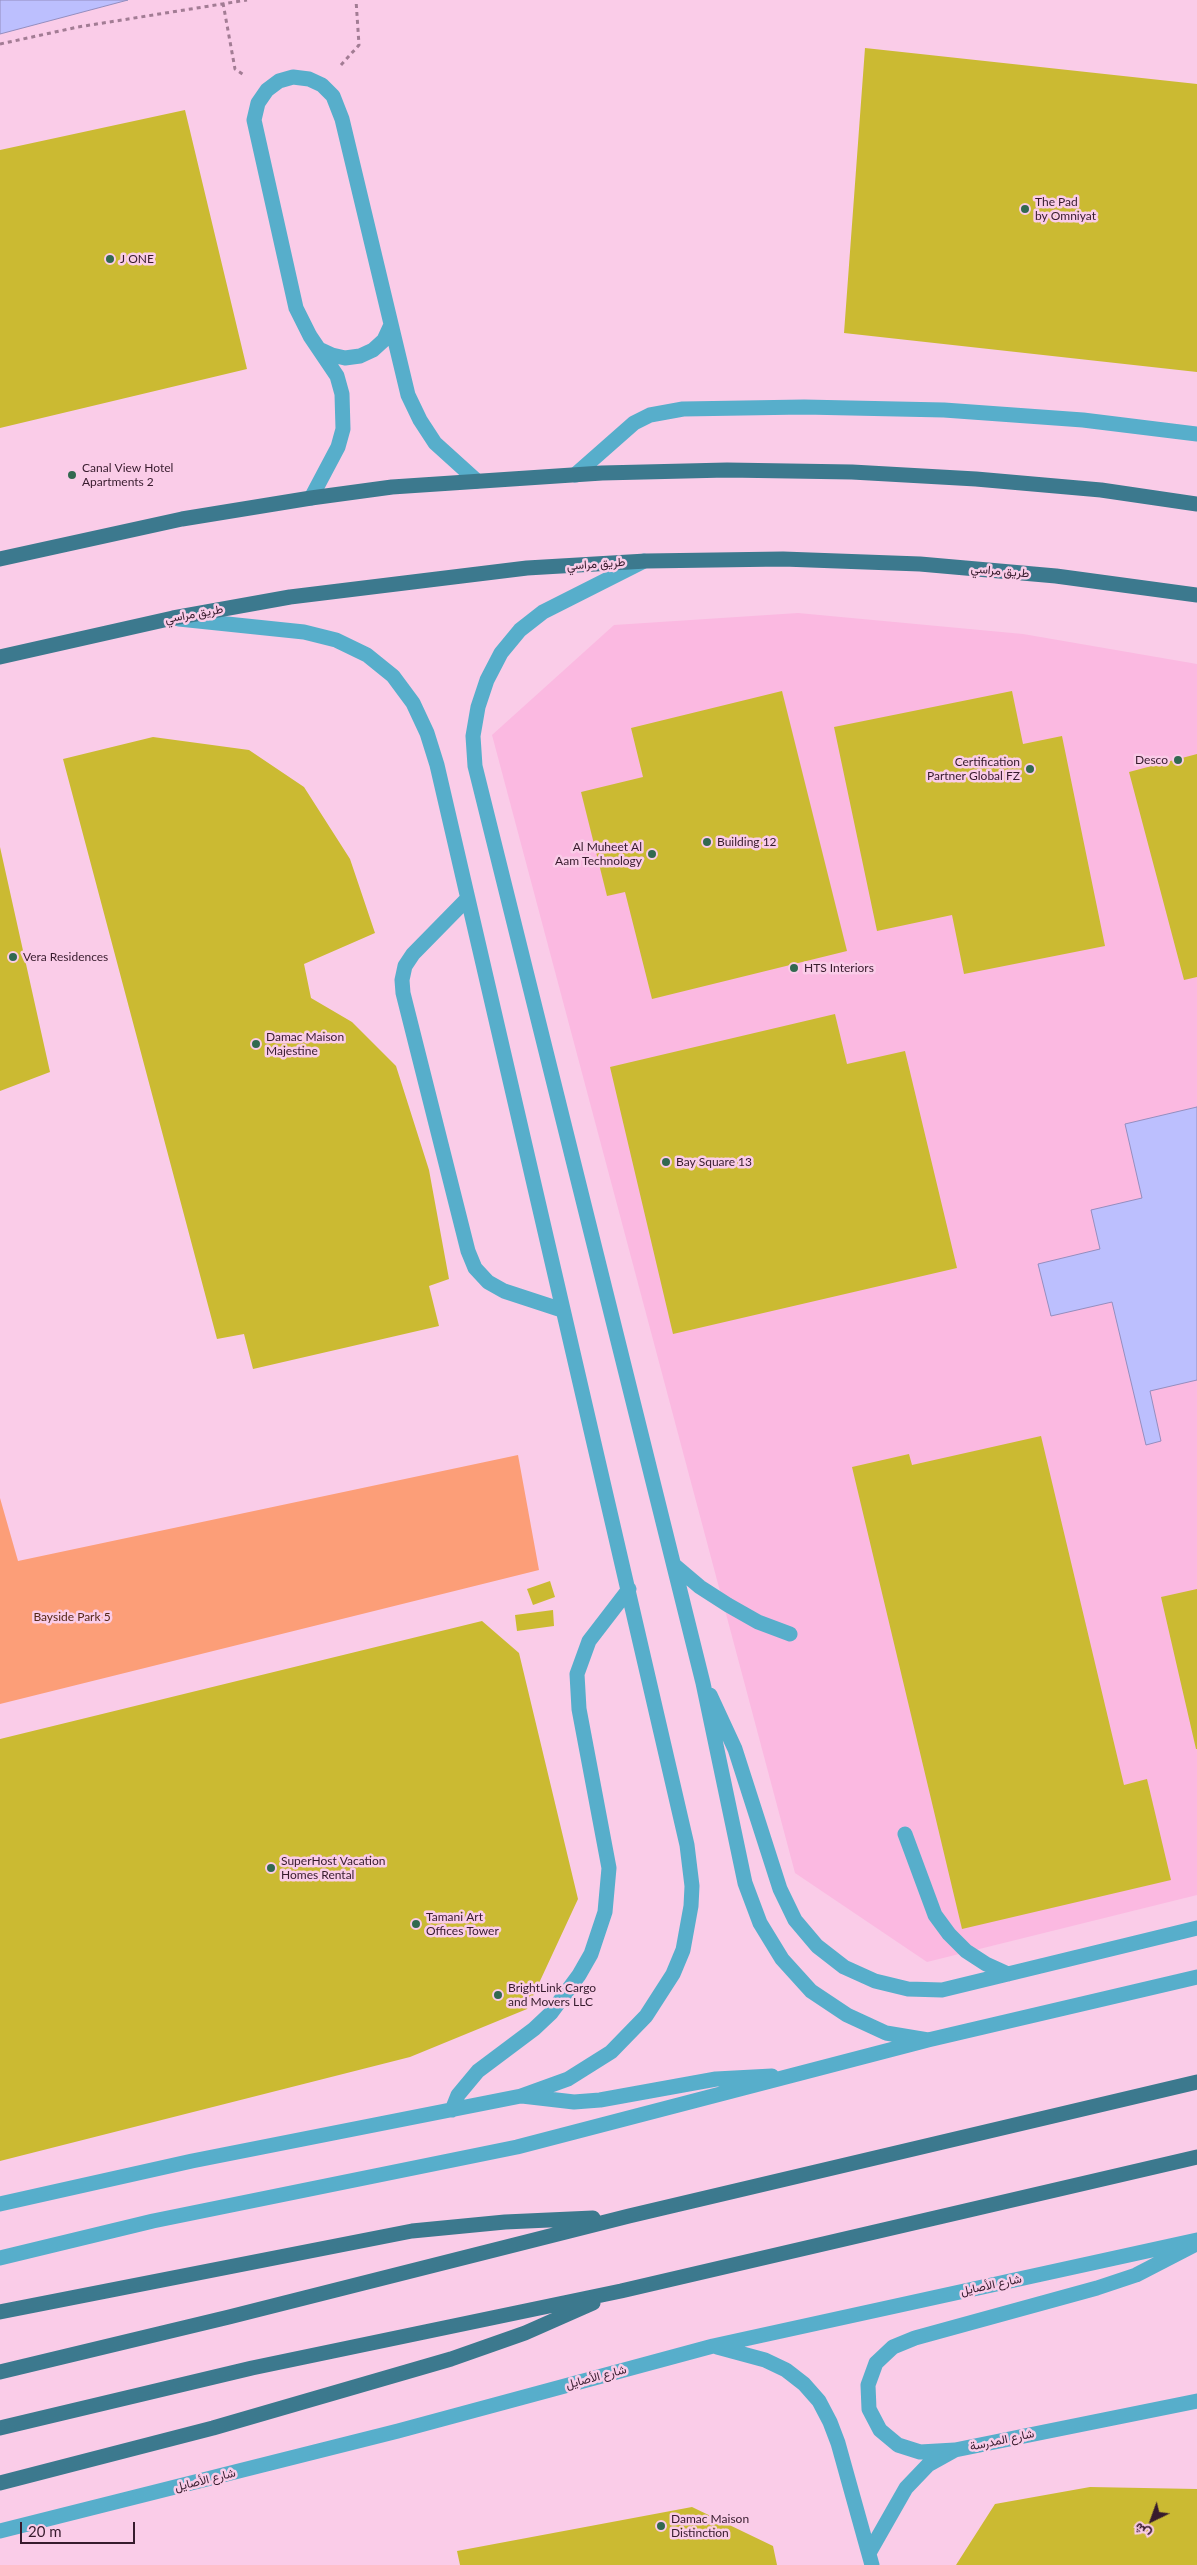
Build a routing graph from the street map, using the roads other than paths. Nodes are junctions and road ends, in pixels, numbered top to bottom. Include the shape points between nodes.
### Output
1 (390, 327) junction
2 (318, 348) junction
3 (1197, 434) edge
4 (575, 475) junction
5 (477, 481) junction
6 (311, 498) junction
7 (1197, 504) edge
8 (0, 559) edge
9 (646, 561) junction
10 (1197, 595) edge
11 (173, 618) junction
12 (0, 657) edge
13 (467, 899) junction
14 (562, 1310) junction
15 (674, 1565) junction
16 (629, 1589) junction
17 (790, 1634) dead end
18 (703, 1683) junction
19 (905, 1834) dead end
20 (1197, 1928) edge
21 (1008, 1974) junction
22 (1197, 1977) edge
23 (928, 2040) junction
24 (791, 2077) junction
25 (1197, 2082) edge
26 (521, 2096) junction
27 (452, 2110) junction
28 (1197, 2156) edge
29 (0, 2204) edge
30 (629, 2216) junction
31 (1197, 2242) edge
32 (0, 2258) edge
33 (621, 2290) junction
34 (0, 2312) edge
35 (713, 2346) junction
36 (0, 2372) edge
37 (1197, 2401) edge
38 (0, 2428) edge
39 (955, 2450) junction
40 (0, 2483) edge
41 (0, 2532) edge
42 (871, 2559) edge

1 - 2 street via 384,340 360,356 345,358
1 - 2 street via 342,119 333,96 322,85 308,79 294,77 279,81 258,103 254,120 296,308
1 - 5 street via 408,395 420,420 435,443
2 - 6 street via 337,376 344,412 338,447
3 - 4 street via 1083,420 944,410 683,409 650,415 634,423
4 - 5 main road
4 - 7 main road via 727,470 852,472 1101,490
5 - 6 main road via 392,487
6 - 8 main road via 182,519
9 - 10 main road, طريق مراسي via 783,559 920,564 1056,576
9 - 11 main road, طريق مراسي via 527,568 408,581 290,597
9 - 15 street via 569,597 520,630 501,654 487,680 478,707 474,736 475,766
11 - 12 main road, طريق مراسي
11 - 13 street via 304,632 336,640 367,655 393,676 413,702 438,765
13 - 14 street
13 - 14 street via 413,954 405,966 403,994 468,1252 475,1268 488,1282 504,1291
14 - 16 street
15 - 17 street via 728,1606
15 - 18 street
16 - 26 street via 687,1846 692,1886 689,1925 673,1974 630,2035 611,2052 568,2079
16 - 27 street via 589,1641 577,1674 579,1709 609,1868 605,1912 591,1954 551,2013 478,2071 458,2095
18 - 21 street via 735,1748 780,1890 795,1920 818,1946 852,1970 875,1981 908,1989 942,1990
18 - 23 street via 745,1883 760,1923 782,1959 811,1991 847,2015 886,2032
19 - 21 street via 935,1915 966,1950
20 - 21 street
22 - 23 street
23 - 24 street
24 - 26 street via 766,2075 716,2079 574,2102
24 - 32 street via 517,2147 153,2221
25 - 30 main road
26 - 27 street
27 - 29 street via 192,2161
28 - 33 main road
30 - 34 main road via 505,2222 412,2231
30 - 36 main road
31 - 35 street, شارع الأصايل
31 - 39 street via 1136,2275 893,2347 876,2363 868,2385 869,2408 880,2430 898,2445 920,2452
33 - 38 main road via 252,2368
33 - 40 main road via 525,2333 450,2360 213,2428
35 - 41 street, شارع الأصايل
35 - 42 street via 765,2360 786,2370 804,2384 818,2402 838,2443
37 - 39 street, شارع المدرسة
39 - 42 street, شارع المدرسة via 928,2466 906,2488

